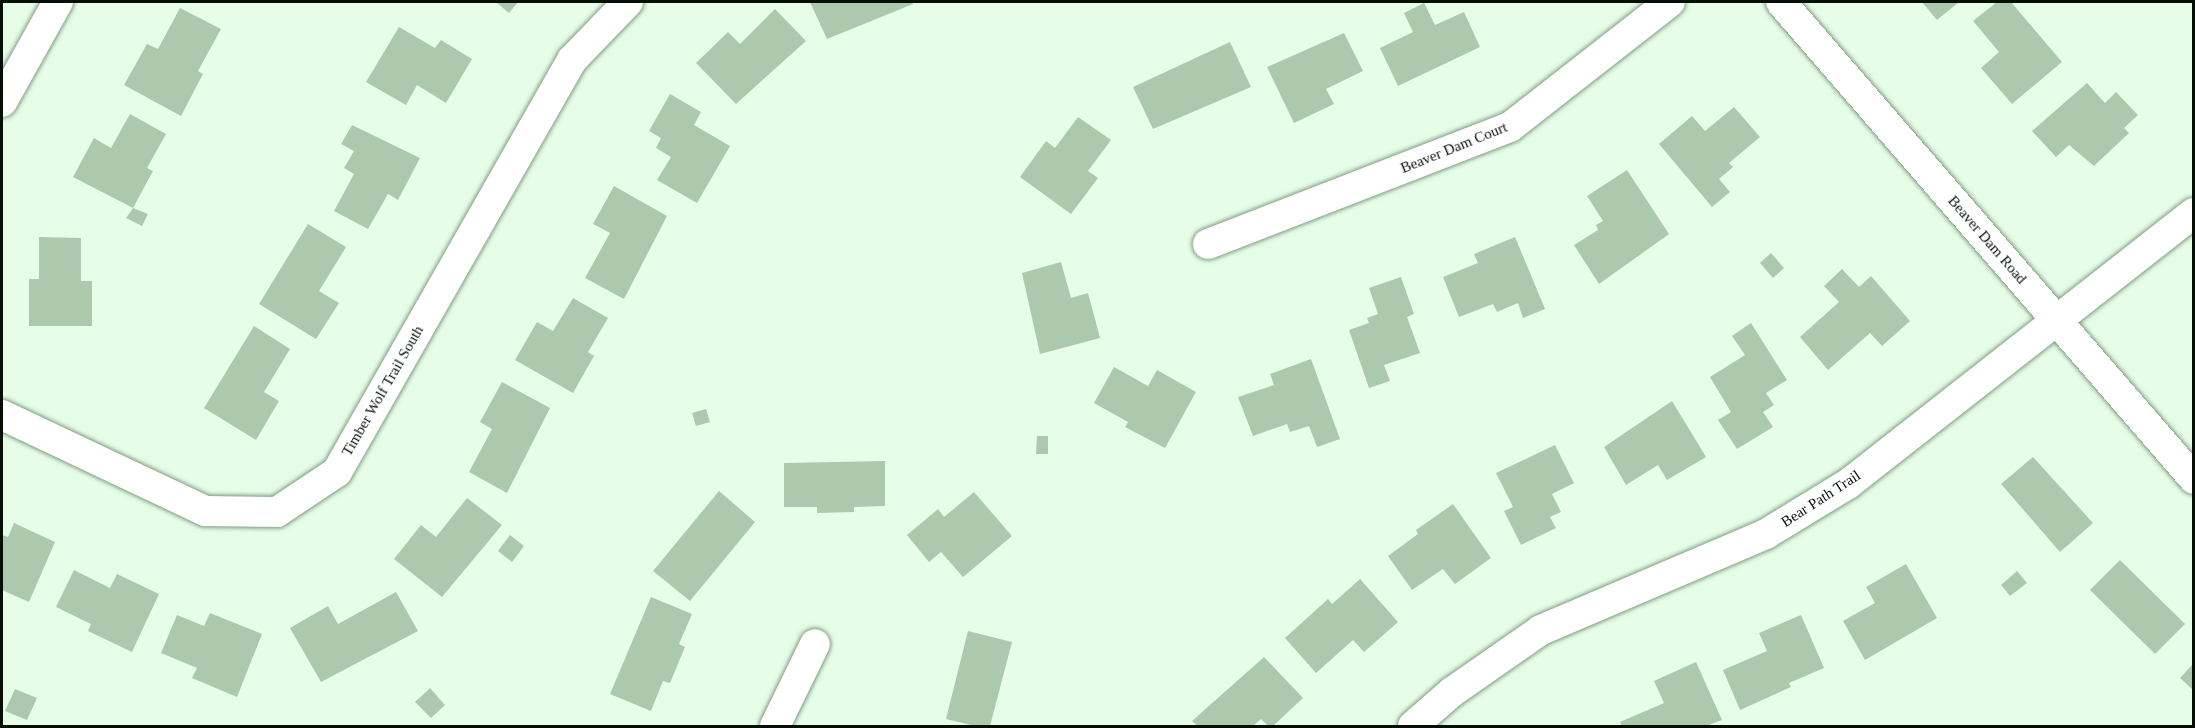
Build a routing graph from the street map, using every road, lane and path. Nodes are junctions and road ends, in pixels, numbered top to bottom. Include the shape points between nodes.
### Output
1 (58, 2) edge
2 (628, 2) edge
3 (1670, 2) edge
4 (1781, 2) edge
5 (2, 102) edge
6 (2193, 213) edge
7 (1208, 244) dead end
8 (2056, 321) junction
9 (2, 415) edge
10 (2193, 479) edge
11 (815, 644) dead end
12 (775, 726) edge
13 (1413, 726) edge

1 - 5 street
2 - 9 street, Timber Wolf Trail South via 572,60 337,472 277,512 205,511
3 - 7 street, Beaver Dam Court via 1510,127
4 - 8 street, Beaver Dam Road
6 - 8 street, Bear Path Trail
8 - 10 street, Beaver Dam Road
8 - 13 street, Bear Path Trail via 1848,484 1766,534 1541,630 1452,692
11 - 12 street

